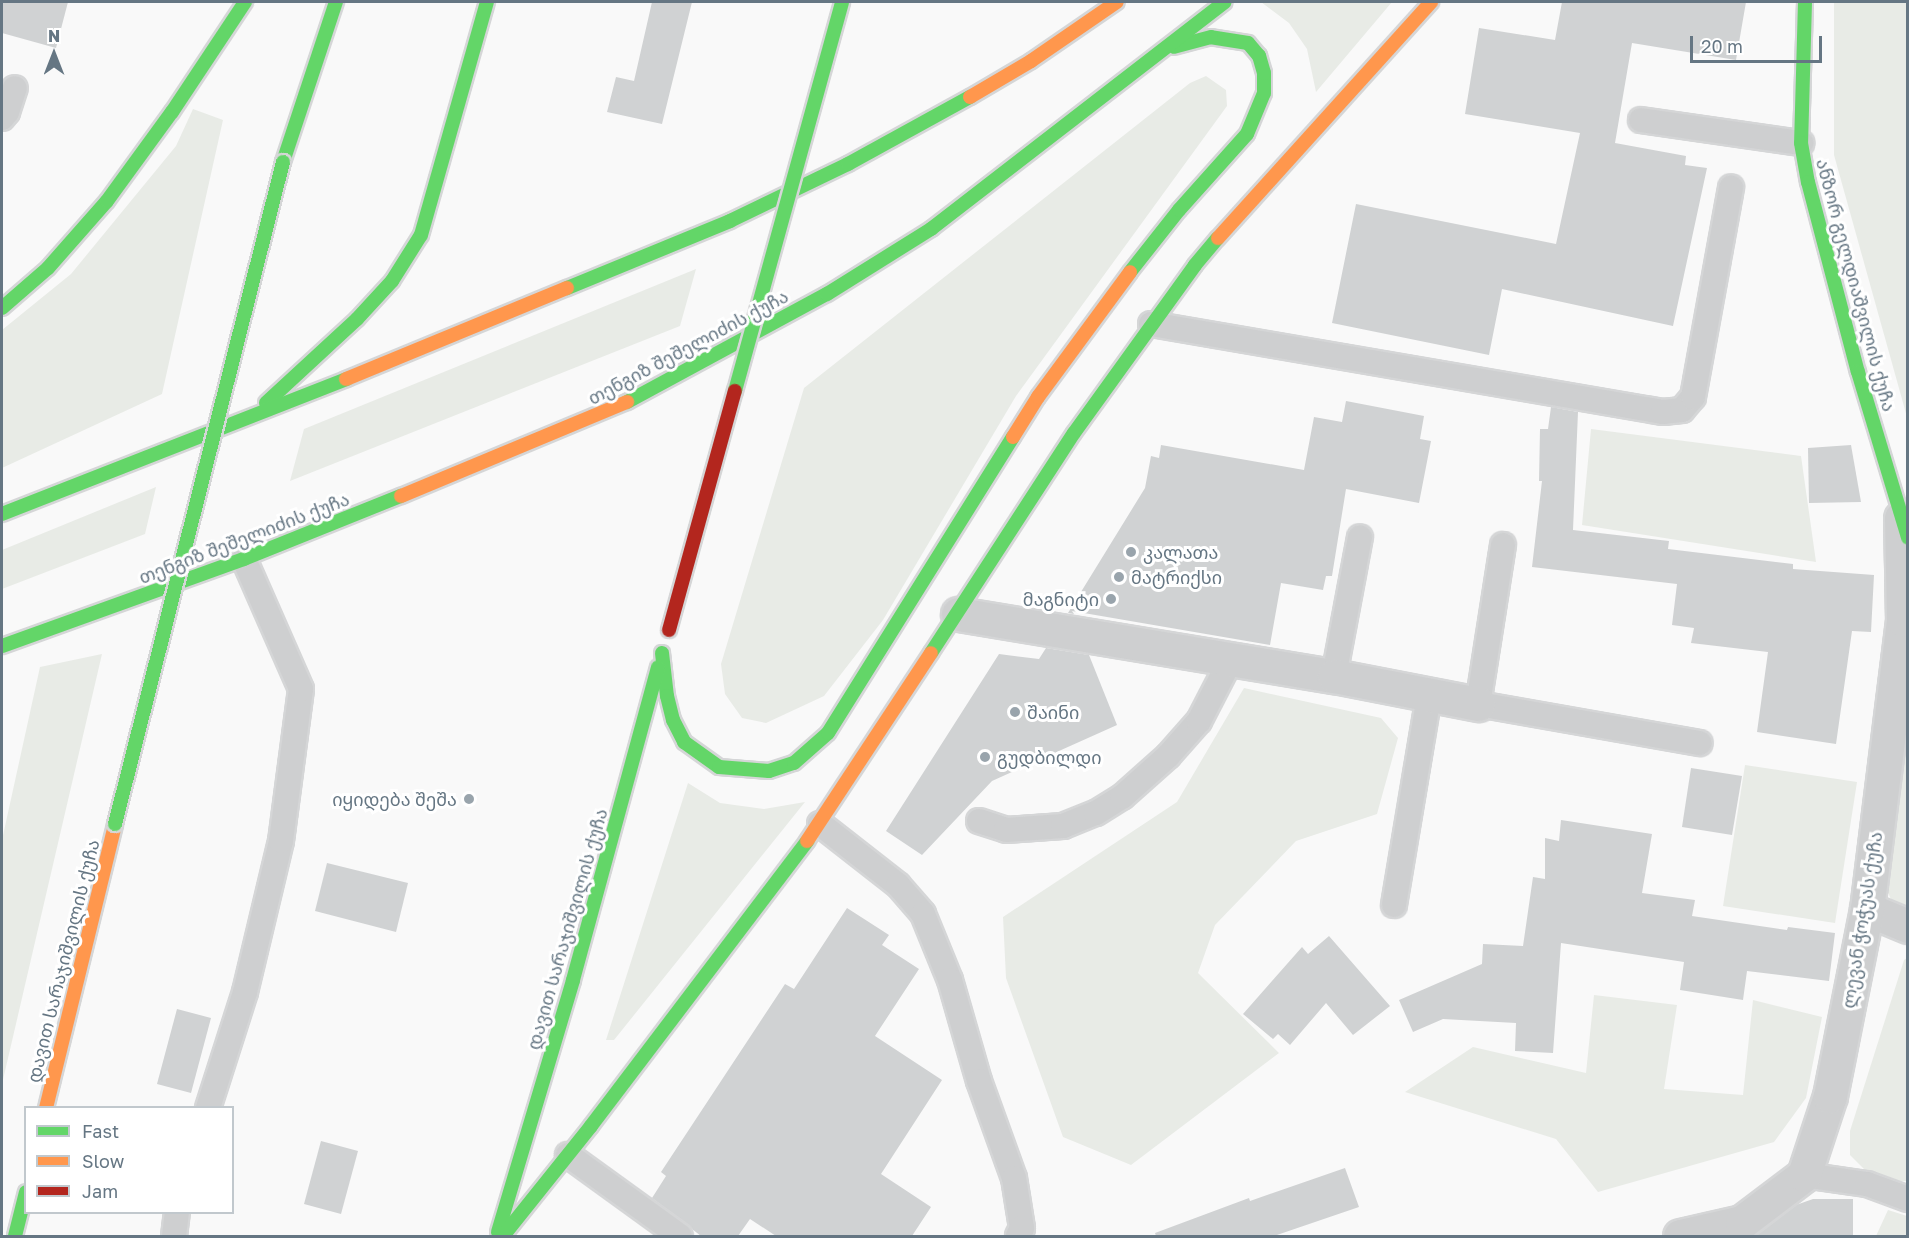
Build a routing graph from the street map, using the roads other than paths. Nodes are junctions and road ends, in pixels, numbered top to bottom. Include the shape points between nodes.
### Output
1 (245, 2) edge
2 (336, 2) edge
3 (487, 2) edge
4 (842, 2) edge
5 (1117, 2) edge
6 (1225, 2) edge
7 (1431, 2) edge
8 (1805, 2) edge
9 (1158, 53) junction
10 (15, 88) dead end
11 (2, 118) edge
12 (1641, 120) dead end
13 (1801, 142) junction
14 (1731, 188) dead end
15 (2, 308) edge
16 (1151, 324) junction
17 (248, 419) junction
18 (2, 514) edge
19 (1904, 528) edge
20 (1360, 537) dead end
21 (1503, 545) dead end
22 (244, 559) junction
23 (958, 614) junction
24 (2, 646) edge
25 (662, 653) junction
26 (1231, 660) junction
27 (1334, 676) junction
28 (1429, 695) junction
29 (1478, 704) junction
30 (1700, 743) dead end
31 (979, 821) dead end
32 (819, 824) junction
33 (1394, 905) dead end
34 (1867, 909) junction
35 (1908, 926) edge
36 (46, 1106) edge
37 (208, 1106) edge
38 (568, 1155) junction
39 (1804, 1175) junction
40 (1908, 1199) edge
41 (24, 1200) edge
42 (177, 1214) edge
43 (15, 1236) edge
44 (174, 1236) edge
45 (496, 1236) edge
46 (503, 1236) edge
47 (680, 1236) edge
48 (1018, 1236) edge
49 (1680, 1236) edge

1 - 15 main road via 107,201 48,268
2 - 36 main road, დავით სარაჯიშვილის ქუჩა, bridge via 283,162
3 - 17 main road via 421,235 392,281 357,319
4 - 25 main road, დავით სარაჯიშვილის ქუჩა, bridge
5 - 17 main road via 1031,61 964,100 848,164 730,221
6 - 9 main road, თენგიზ შეშელიძის ქუჩა
7 - 16 main road via 1288,157 1195,265
8 - 13 main road, ანზორ გელდიაშვილის ქუჩა
9 - 22 main road, თენგიზ შეშელიძის ქუჩა via 931,229 827,294 624,404
9 - 25 main road via 1211,36 1248,43 1259,56 1264,93 1247,134 1120,284 1038,397 828,733 794,763 769,771 719,767 684,742 667,696
10 - 11 lane
12 - 13 lane
13 - 19 main road, ანზორ გელდიაშვილის ქუჩა via 1834,283
14 - 16 lane via 1693,397 1682,410 1663,412
16 - 23 main road via 1074,433
17 - 18 main road
19 - 34 street, ლევან ჭოჭუას ქუჩა via 1903,620
20 - 27 lane
21 - 29 lane
22 - 24 main road, თენგიზ შეშელიძის ქუჩა
22 - 37 lane via 302,689 281,841 245,992
23 - 26 street
23 - 32 main road
25 - 45 main road, დავით სარაჯიშვილის ქუჩა via 573,980
26 - 27 street
26 - 31 lane via 1199,721 1168,756 1122,797 1063,826 1006,830
27 - 28 street
28 - 29 street
28 - 33 lane
29 - 30 lane
32 - 38 main road
32 - 48 lane via 898,885 923,914 950,980 979,1081 1014,1178 1022,1228
34 - 35 street
34 - 39 street, ლევან ჭოჭუას ქუჩა via 1830,1096
38 - 46 main road
38 - 47 lane
39 - 40 lane via 1867,1184
39 - 49 street via 1742,1222
41 - 43 main road
42 - 44 lane

